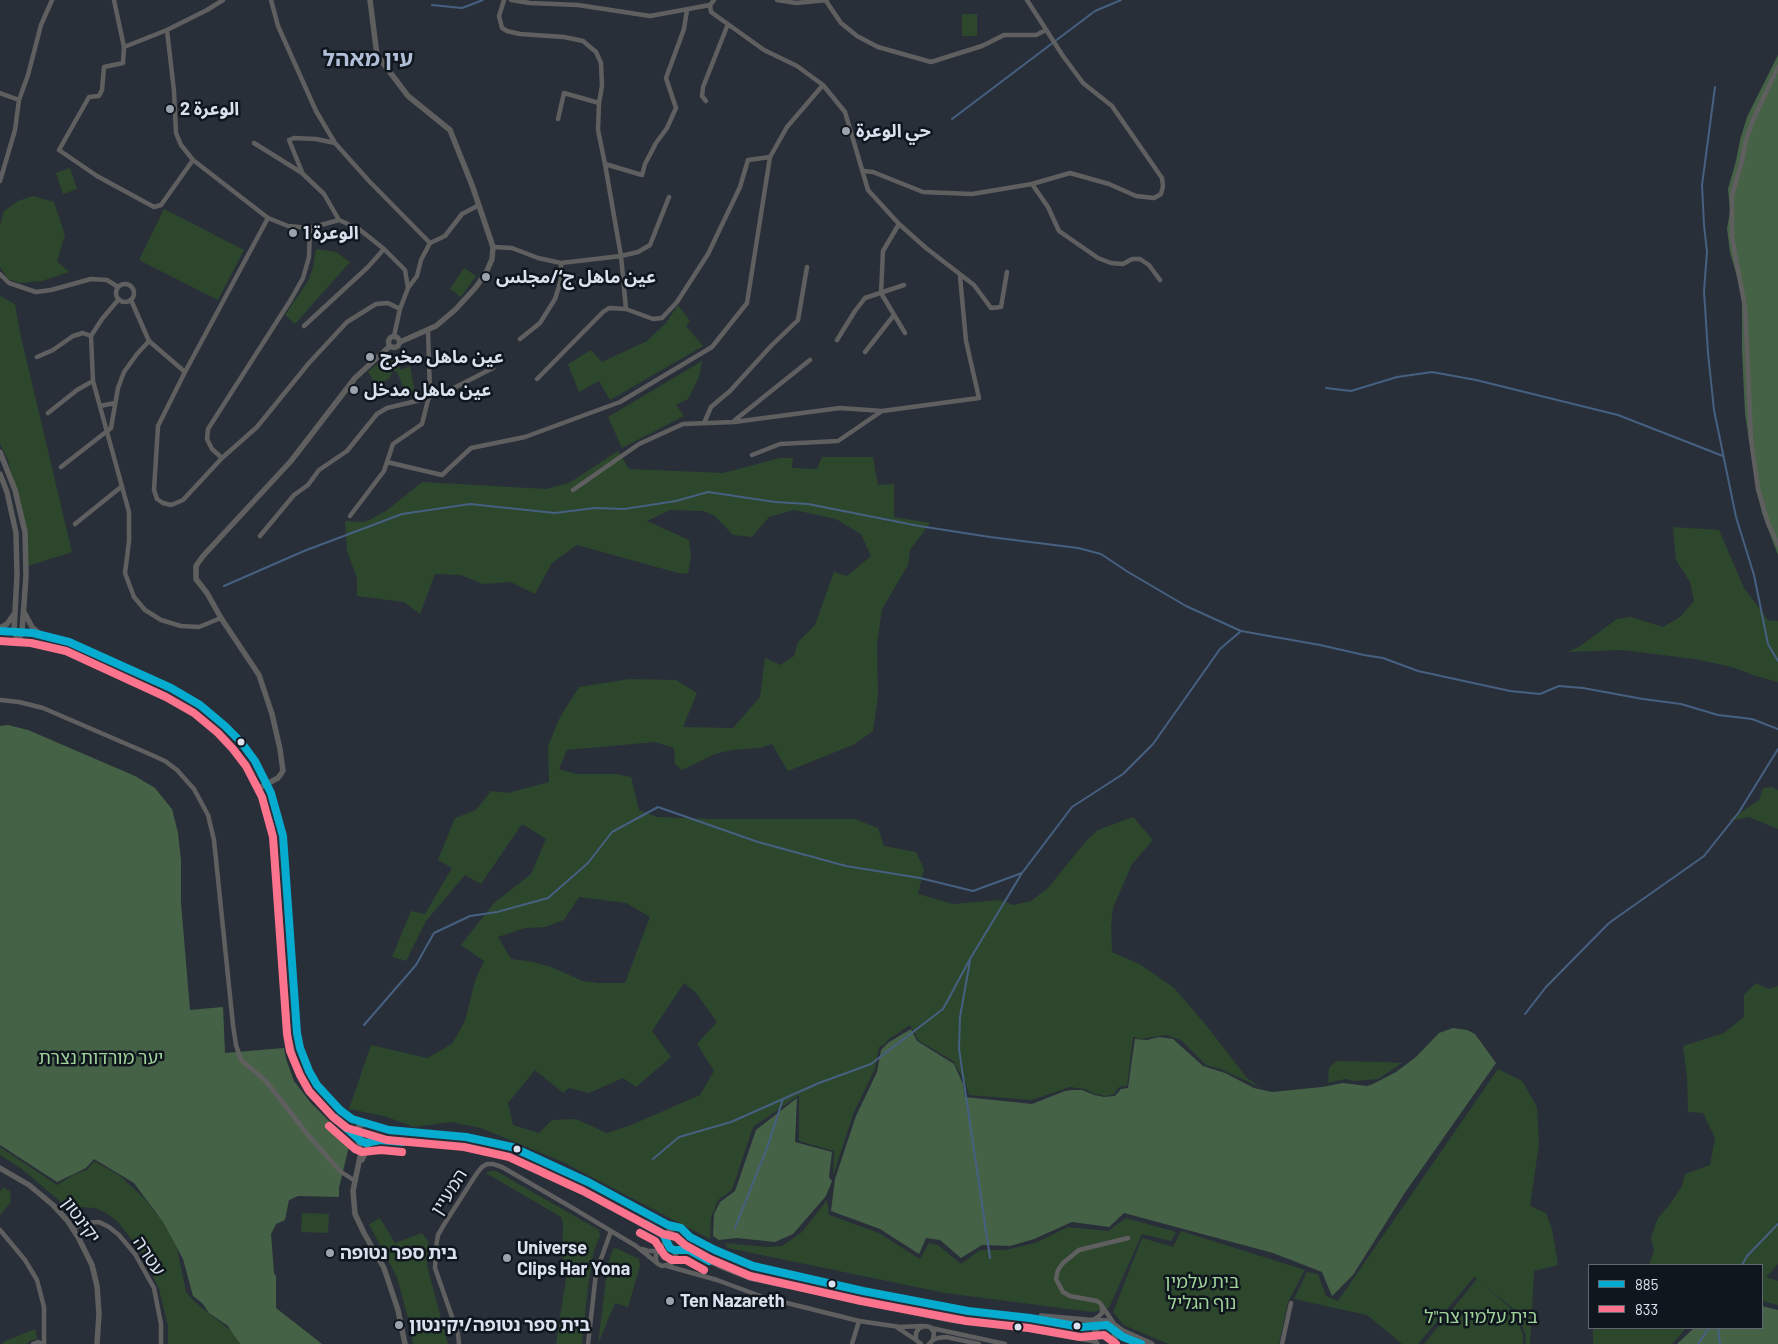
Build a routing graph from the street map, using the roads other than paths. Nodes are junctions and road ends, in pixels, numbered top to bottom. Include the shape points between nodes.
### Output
1 (52, 0) edge
2 (114, 0) edge
3 (223, 0) edge
4 (270, 0) edge
5 (370, 0) edge
6 (504, 0) edge
7 (511, 0) edge
8 (714, 0) edge
9 (777, 0) edge
10 (1027, 0) edge
11 (827, 1) edge
12 (710, 5) junction
13 (687, 10) junction
14 (728, 24) junction
15 (167, 30) junction
16 (1046, 30) junction
17 (124, 47) junction
18 (1778, 68) edge
19 (823, 85) junction
20 (0, 92) edge
21 (19, 100) junction
22 (706, 101) dead end
23 (599, 103) junction
24 (558, 120) dead end
25 (254, 143) dead end
26 (336, 144) junction
27 (770, 157) junction
28 (193, 160) junction
29 (605, 164) junction
30 (864, 171) junction
31 (302, 173) junction
32 (0, 181) edge
33 (1032, 184) junction
34 (669, 197) dead end
35 (480, 205) junction
36 (268, 218) junction
37 (339, 220) junction
38 (900, 224) junction
39 (310, 228) junction
40 (430, 243) junction
41 (494, 247) junction
42 (384, 249) junction
43 (621, 256) junction
44 (561, 263) junction
45 (807, 267) dead end
46 (1008, 272) dead end
47 (0, 274) edge
48 (960, 276) junction
49 (1160, 280) dead end
50 (904, 285) dead end
51 (118, 286) junction
52 (408, 288) junction
53 (882, 293) junction
54 (119, 299) junction
55 (130, 300) junction
56 (400, 309) junction
57 (626, 309) junction
58 (894, 315) junction
59 (304, 326) dead end
60 (428, 331) junction
61 (905, 333) dead end
62 (91, 336) junction
63 (394, 336) junction
64 (520, 339) dead end
65 (837, 340) dead end
66 (149, 341) junction
67 (400, 342) junction
68 (390, 346) junction
69 (865, 352) dead end
70 (37, 357) dead end
71 (810, 360) dead end
72 (493, 368) dead end
73 (184, 372) junction
74 (537, 379) dead end
75 (93, 381) junction
76 (430, 392) junction
77 (429, 398) junction
78 (115, 403) junction
79 (100, 406) junction
80 (882, 411) junction
81 (48, 413) dead end
82 (704, 422) junction
83 (734, 422) junction
84 (106, 432) junction
85 (0, 452) edge
86 (752, 455) dead end
87 (222, 458) junction
88 (387, 462) junction
89 (61, 467) dead end
90 (0, 474) edge
91 (121, 486) junction
92 (573, 490) dead end
93 (350, 516) dead end
94 (75, 524) dead end
95 (260, 536) dead end
96 (1778, 544) edge
97 (24, 610) junction
98 (15, 612) junction
99 (220, 618) junction
100 (0, 630) edge
101 (14, 631) junction
102 (22, 632) junction
103 (40, 634) junction
104 (0, 641) edge
105 (18, 641) junction
106 (0, 700) edge
107 (267, 784) junction
108 (259, 788) junction
109 (371, 1124) junction
110 (358, 1137) junction
111 (371, 1142) junction
112 (0, 1168) edge
113 (355, 1180) junction
114 (677, 1228) junction
115 (0, 1230) edge
116 (73, 1230) junction
117 (612, 1231) junction
118 (687, 1233) junction
119 (1128, 1238) dead end
120 (666, 1240) junction
121 (636, 1246) junction
122 (679, 1250) junction
123 (659, 1251) junction
124 (674, 1260) junction
125 (657, 1262) junction
126 (667, 1266) junction
127 (681, 1270) junction
128 (1291, 1303) dead end
129 (1101, 1306) junction
130 (1002, 1315) junction
131 (1092, 1320) junction
132 (859, 1321) junction
133 (892, 1326) junction
134 (922, 1326) junction
135 (1099, 1326) junction
136 (1113, 1326) junction
137 (931, 1328) junction
138 (1071, 1337) junction
139 (916, 1340) junction
140 (931, 1343) edge
141 (1096, 1343) edge
142 (33, 1344) edge
143 (43, 1344) edge
144 (97, 1344) edge
145 (161, 1344) edge
146 (405, 1344) edge
147 (459, 1344) edge
148 (588, 1344) edge
149 (852, 1344) edge
150 (921, 1344) edge
151 (979, 1344) edge
152 (1005, 1344) edge
153 (1084, 1344) edge
154 (1112, 1344) edge
155 (1141, 1344) edge
156 (1152, 1344) edge
157 (1282, 1344) edge

1 - 21 street via 41,25
2 - 17 street
3 - 15 street
4 - 26 street via 278,26 316,111
5 - 35 street via 378,54 408,96 450,130
6 - 23 street via 499,22 507,31 583,41 596,52 601,63
7 - 13 street via 578,5 650,16
8 - 12 street
9 - 11 street via 796,3
10 - 16 street
11 - 16 street via 841,23 857,36 878,47 931,62 982,46 1004,35 1036,34
12 - 13 street
12 - 14 street via 711,12
13 - 29 street via 684,30 666,78 676,108 644,164 642,175
14 - 19 street
14 - 22 street via 703,87 702,96
15 - 17 street
15 - 28 street via 176,133
16 - 33 street via 1082,83 1112,106 1162,178 1163,186 1161,194 1154,198 1136,196 1070,173
17 - 28 street via 122,63 104,68 99,96 90,97 59,150 97,176 154,207 161,205
18 - 96 street via 1753,120 1732,196 1732,238 1746,307 1751,439 1758,489
19 - 27 street via 787,127
19 - 30 street via 845,112
20 - 21 street
21 - 32 street via 15,130
23 - 24 street via 564,93
23 - 29 street via 598,130
25 - 31 street
26 - 31 street via 316,139 289,140
26 - 40 street
27 - 57 street via 748,160 740,187 708,254 677,302 662,318 653,320
27 - 88 street via 747,303 712,348 620,402 525,437 471,448 442,475
28 - 36 street
29 - 43 street
30 - 33 street via 923,192 972,194
30 - 38 street via 868,190
31 - 37 street via 324,194
33 - 49 street via 1059,231 1098,258 1111,263 1123,264 1140,259
34 - 43 street via 650,245
35 - 40 street via 462,214 445,236
35 - 41 street
36 - 39 street via 288,226
36 - 73 street
37 - 39 street
37 - 42 street via 359,229
38 - 48 street
38 - 53 street via 883,251
39 - 87 street via 309,257 303,278 208,429 207,439
40 - 52 street via 417,276
41 - 44 street via 512,248
41 - 60 street via 486,273 476,287 456,309
42 - 52 street via 405,270
42 - 59 street
43 - 44 street
43 - 57 street
44 - 64 street via 561,280 555,299 540,323
45 - 82 street via 798,320 711,407
46 - 48 street via 1001,307 992,308 974,285
47 - 51 street via 10,282 36,292 91,279 107,280
48 - 80 street via 966,341 980,398
50 - 53 street
51 - 54 street via 116,293
51 - 55 street via 126,284 132,288 134,295
52 - 56 street
53 - 58 street
53 - 65 street via 865,298
54 - 55 street
54 - 62 street
55 - 66 street
56 - 63 street
56 - 87 street via 376,304 347,322 309,362 258,427
57 - 74 street via 609,308 603,312
58 - 61 street
58 - 69 street
60 - 67 street
60 - 76 street
62 - 70 street via 83,333 73,336
62 - 75 street
63 - 67 street
63 - 68 street via 389,340
66 - 73 street
66 - 78 street via 124,372
67 - 68 street via 397,347
68 - 99 street via 355,378 291,461 196,566 196,578
71 - 83 street
72 - 76 street via 446,392
73 - 87 street via 158,426 153,479 158,499 171,505 183,500
75 - 79 street
75 - 81 street
76 - 77 street
77 - 88 street via 422,424 394,444
77 - 95 street via 387,408 377,414 348,451 319,470
78 - 79 street
78 - 84 street via 111,428
79 - 84 street
80 - 83 street via 840,408
80 - 86 street via 838,441 780,444
82 - 83 street
82 - 92 street via 683,424 639,444
84 - 89 street
84 - 91 street
85 - 97 street via 16,490 25,532
88 - 93 street via 384,471
90 - 98 street via 16,533
91 - 94 street
91 - 99 street via 128,512 125,573 134,597 145,610 161,620 181,626 199,627
97 - 102 street
97 - 103 street via 32,627
98 - 100 street
98 - 101 street
99 - 107 street via 260,676 272,714 284,766 278,778
100 - 101 street
101 - 102 street
101 - 105 street
102 - 103 street
102 - 105 street
103 - 107 street via 77,646 161,683 200,705 241,742
104 - 105 street
105 - 108 street via 66,651 176,702 227,741
106 - 113 street via 43,708 145,752 176,770 194,789 208,815 213,834 233,1025 241,1060 266,1081 340,1171
107 - 108 street
107 - 109 street via 278,814 284,850 297,1033 303,1056 312,1078 328,1098 352,1119
108 - 110 street via 269,817 275,852 288,1034 292,1051 300,1075 310,1091
109 - 110 street via 359,1126
109 - 111 street via 377,1132
109 - 114 street via 400,1132 466,1137 512,1147
110 - 111 street via 366,1143
110 - 113 street via 361,1152
111 - 113 street
111 - 120 street via 457,1146 508,1156 584,1191 658,1231
112 - 116 street, יקינטון via 40,1194
113 - 146 street via 352,1198 355,1214 384,1268
114 - 118 street
114 - 120 street via 670,1230
115 - 143 street via 37,1280 44,1307
116 - 144 street, יקינטון via 88,1255 95,1278 99,1314
116 - 145 street, עטרה via 84,1223 99,1222 119,1235 135,1254 154,1288
117 - 121 street, המעיין
117 - 147 street, המעיין via 502,1167 493,1164 482,1167 438,1235 436,1247 436,1268
117 - 148 street via 596,1273
118 - 122 street via 687,1244
118 - 130 street via 727,1257 762,1269 953,1309
119 - 129 street via 1079,1250 1058,1270 1056,1279 1063,1292 1078,1299 1097,1301
120 - 122 street via 670,1248
120 - 123 street
121 - 123 street, המעיין
121 - 125 street, המעיין
122 - 124 street
122 - 138 street via 689,1250 736,1273 768,1282 959,1322
123 - 125 street
124 - 126 street
124 - 127 street via 675,1266
125 - 126 street, המעיין
126 - 127 street
127 - 132 street via 763,1297
128 - 157 street
129 - 131 street via 1102,1312
129 - 136 street
130 - 131 street
130 - 135 street
131 - 136 street via 1103,1320
132 - 133 street
132 - 149 street
133 - 134 street
133 - 139 street
134 - 137 street
134 - 139 street via 916,1333
135 - 136 street
135 - 141 street via 1094,1333
136 - 154 street via 1116,1336
136 - 155 street via 1123,1337
136 - 156 street
137 - 140 street via 934,1332
137 - 152 street
138 - 141 street
138 - 153 street
139 - 150 street
140 - 151 street via 946,1337
142 - 143 street

